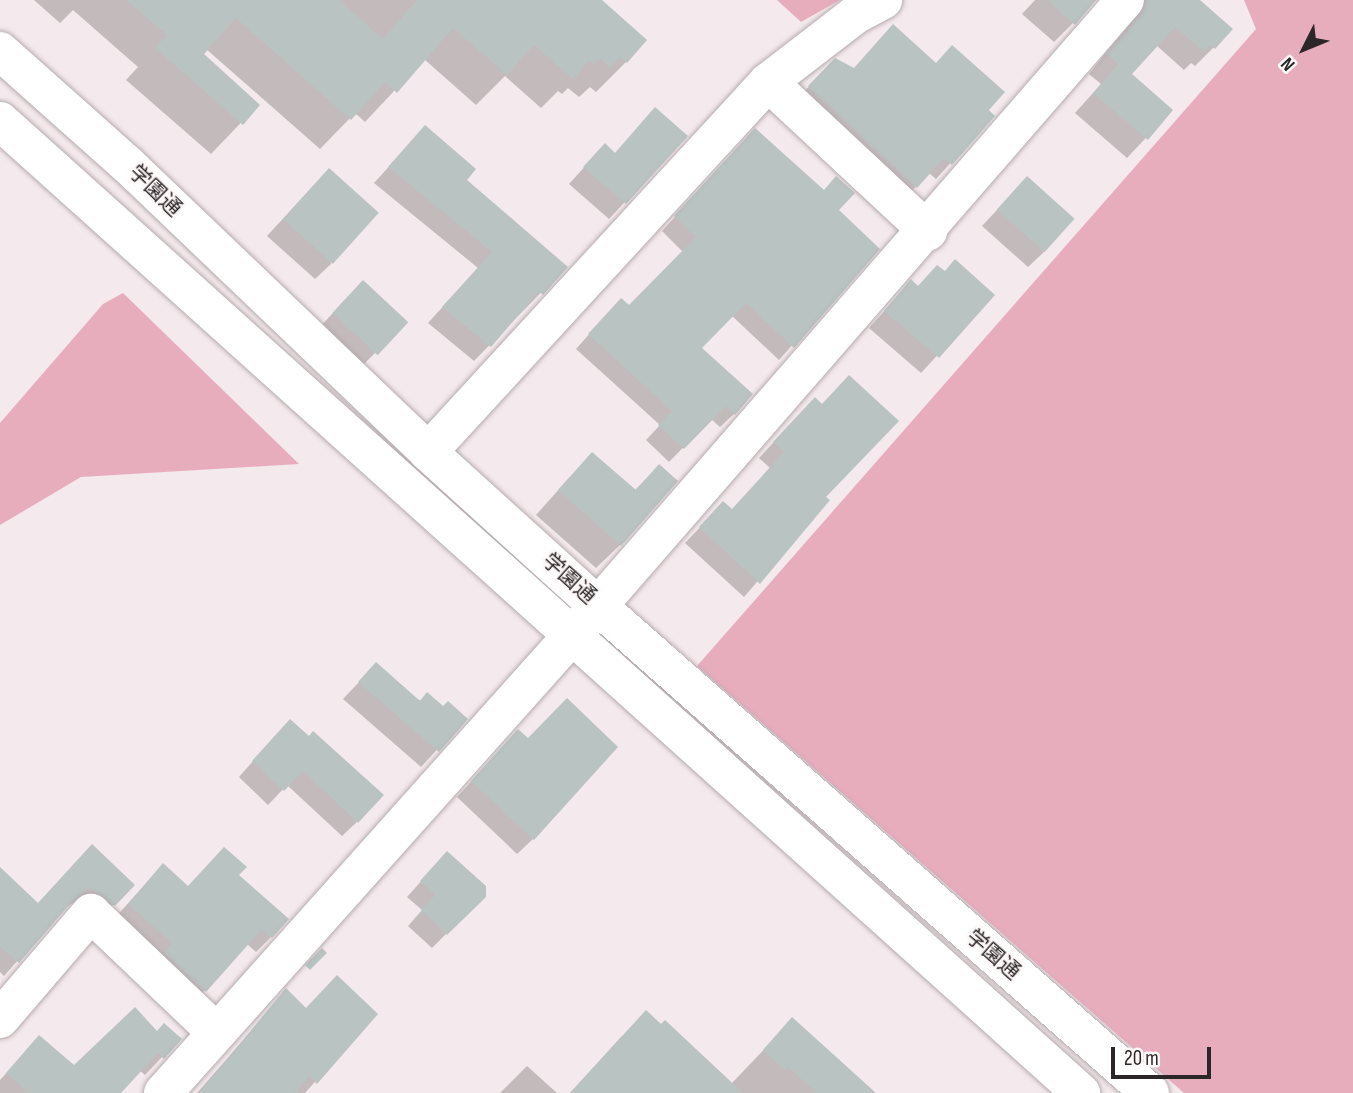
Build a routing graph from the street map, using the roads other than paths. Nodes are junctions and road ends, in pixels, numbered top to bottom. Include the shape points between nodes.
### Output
1 (883, 0) edge
2 (1125, 0) edge
3 (0, 51) edge
4 (768, 82) junction
5 (0, 121) edge
6 (928, 231) junction
7 (428, 452) junction
8 (598, 606) junction
9 (570, 637) junction
10 (0, 1019) edge
11 (215, 1031) junction
12 (163, 1093) edge
13 (1081, 1093) edge
14 (1150, 1093) edge

1 - 4 street via 855,15
2 - 6 street
3 - 7 street, 学園通 via 127,164
4 - 6 street
4 - 7 street
5 - 9 street, 学園通
6 - 8 street
7 - 8 street, 学園通
8 - 9 street
8 - 14 street, 学園通
9 - 11 street
9 - 13 street, 学園通
10 - 11 street via 91,913
11 - 12 street

